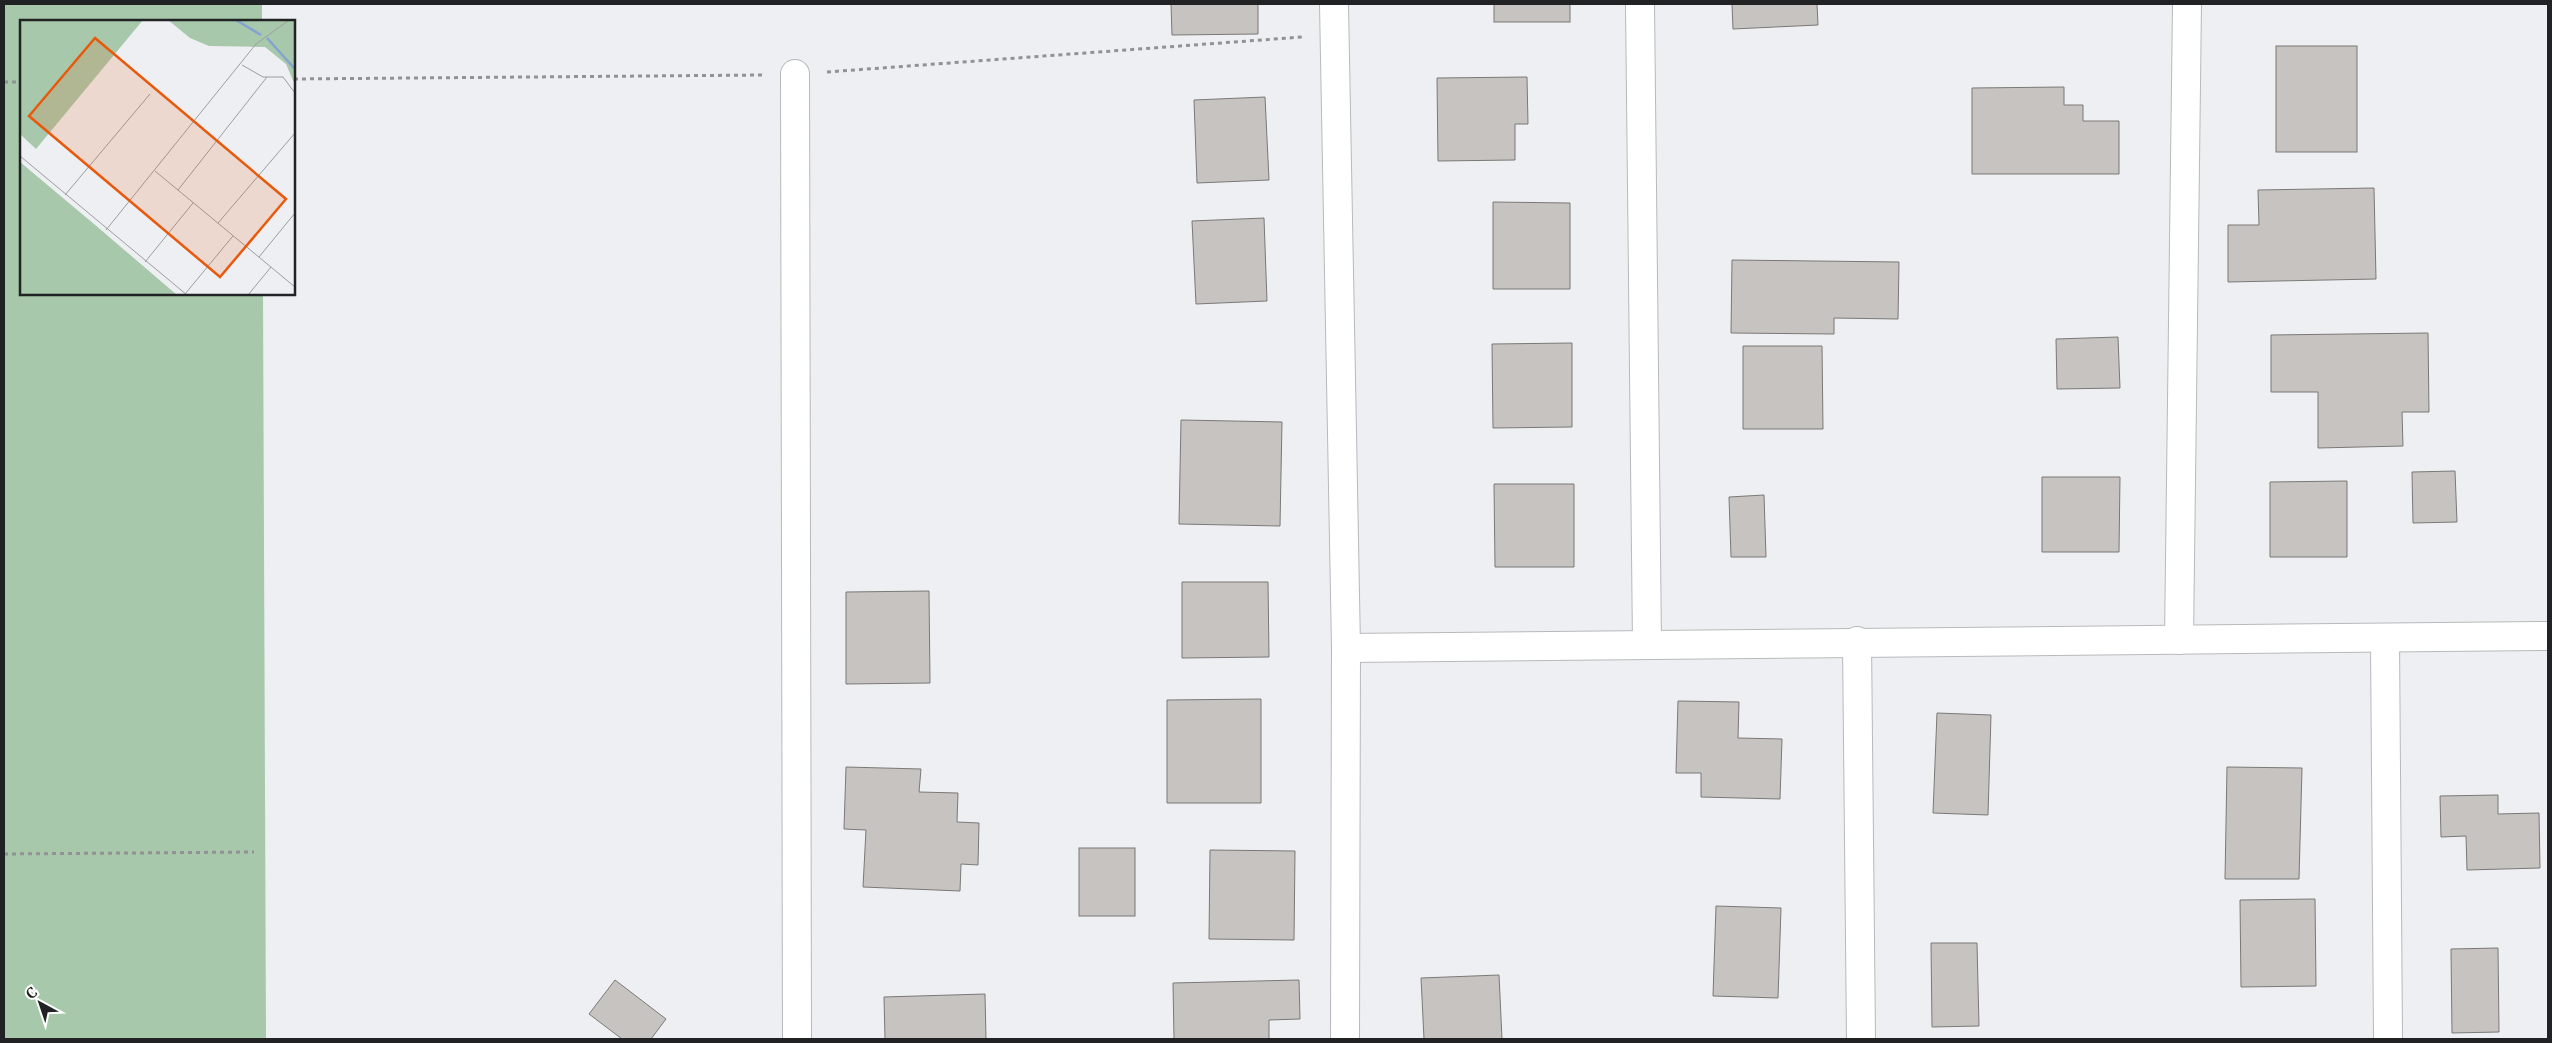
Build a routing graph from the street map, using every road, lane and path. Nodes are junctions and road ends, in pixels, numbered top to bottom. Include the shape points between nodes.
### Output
1 (1334, 4) edge
2 (1640, 4) edge
3 (2188, 4) edge
4 (795, 74) dead end
5 (4, 82) edge
6 (20, 82) edge
7 (2548, 636) edge
8 (2385, 639) junction
9 (2180, 640) junction
10 (1857, 641) junction
11 (1647, 644) junction
12 (1346, 648) junction
13 (254, 852) dead end
14 (4, 854) edge
15 (797, 1039) edge
16 (1345, 1039) edge
17 (1861, 1039) edge
18 (2388, 1039) edge

1 - 12 street
2 - 11 street
3 - 9 street
4 - 15 street
5 - 6 path
7 - 8 street
8 - 9 street
8 - 18 street
9 - 10 street
10 - 11 street
10 - 17 street
11 - 12 street
12 - 16 street
13 - 14 path

